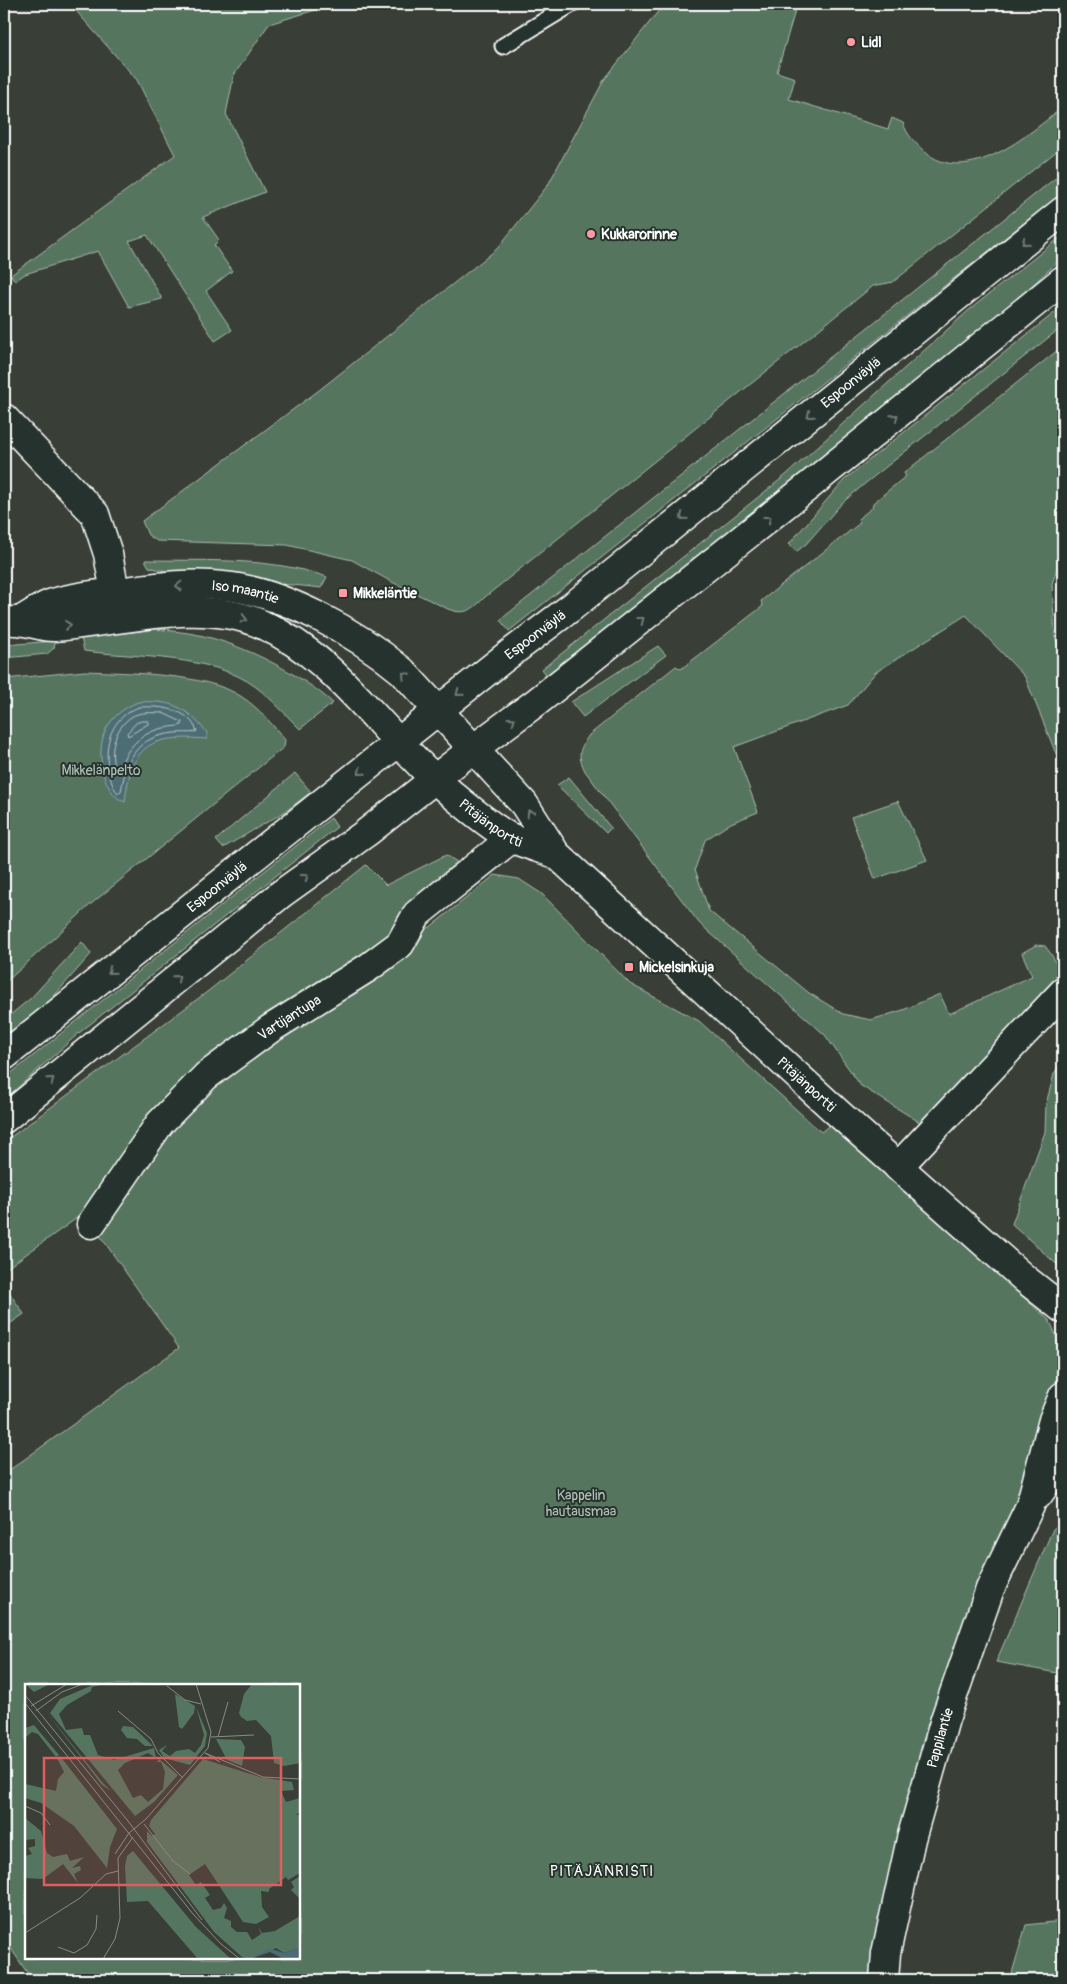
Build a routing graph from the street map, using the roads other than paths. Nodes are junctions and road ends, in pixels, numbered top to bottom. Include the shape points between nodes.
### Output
1 (572, 4) edge
2 (504, 46) dead end
3 (1063, 211) edge
4 (1063, 280) edge
5 (4, 418) edge
6 (117, 605) junction
7 (12, 622) edge
8 (438, 710) junction
9 (400, 741) junction
10 (473, 748) junction
11 (434, 779) junction
12 (512, 838) junction
13 (556, 854) junction
14 (1063, 992) edge
15 (4, 1056) edge
16 (4, 1119) edge
17 (898, 1167) junction
18 (92, 1224) dead end
19 (1063, 1309) edge
20 (1063, 1396) edge
21 (1063, 1460) edge
22 (1030, 1506) junction
23 (884, 1980) edge

1 - 2 lane
3 -> 8 main road, Espoonväylä via 573,606
10 -> 4 main road via 538,701
5 - 6 main road via 95,514 108,554
6 - 7 main road, Iso maantie via 50,604
8 -> 6 main road, Iso maantie via 379,651 331,622 272,598 223,586 159,586
6 -> 9 main road, Iso maantie via 231,616 260,623 288,638 346,684
8 - 9 main road, Espoonväylä
8 - 10 main road, Iso maantie
9 - 11 main road, Iso maantie
9 -> 15 main road, Espoonväylä
10 - 11 main road
13 -> 10 main road, Pitäjänportti via 524,804
11 - 12 main road, Pitäjänportti
16 -> 11 main road via 281,894
12 - 13 main road, Pitäjänportti
12 - 18 main road, Vartijantupa via 416,914 400,944 270,1029 206,1076 160,1123
13 - 17 main road, Pitäjänportti
14 - 17 main road
17 - 19 main road, Pitäjänportti
20 - 22 main road, Pappilantie via 1053,1420
21 - 22 main road, Pappilantie
22 - 23 main road, Pappilantie via 990,1589 945,1719 911,1839 886,1953

